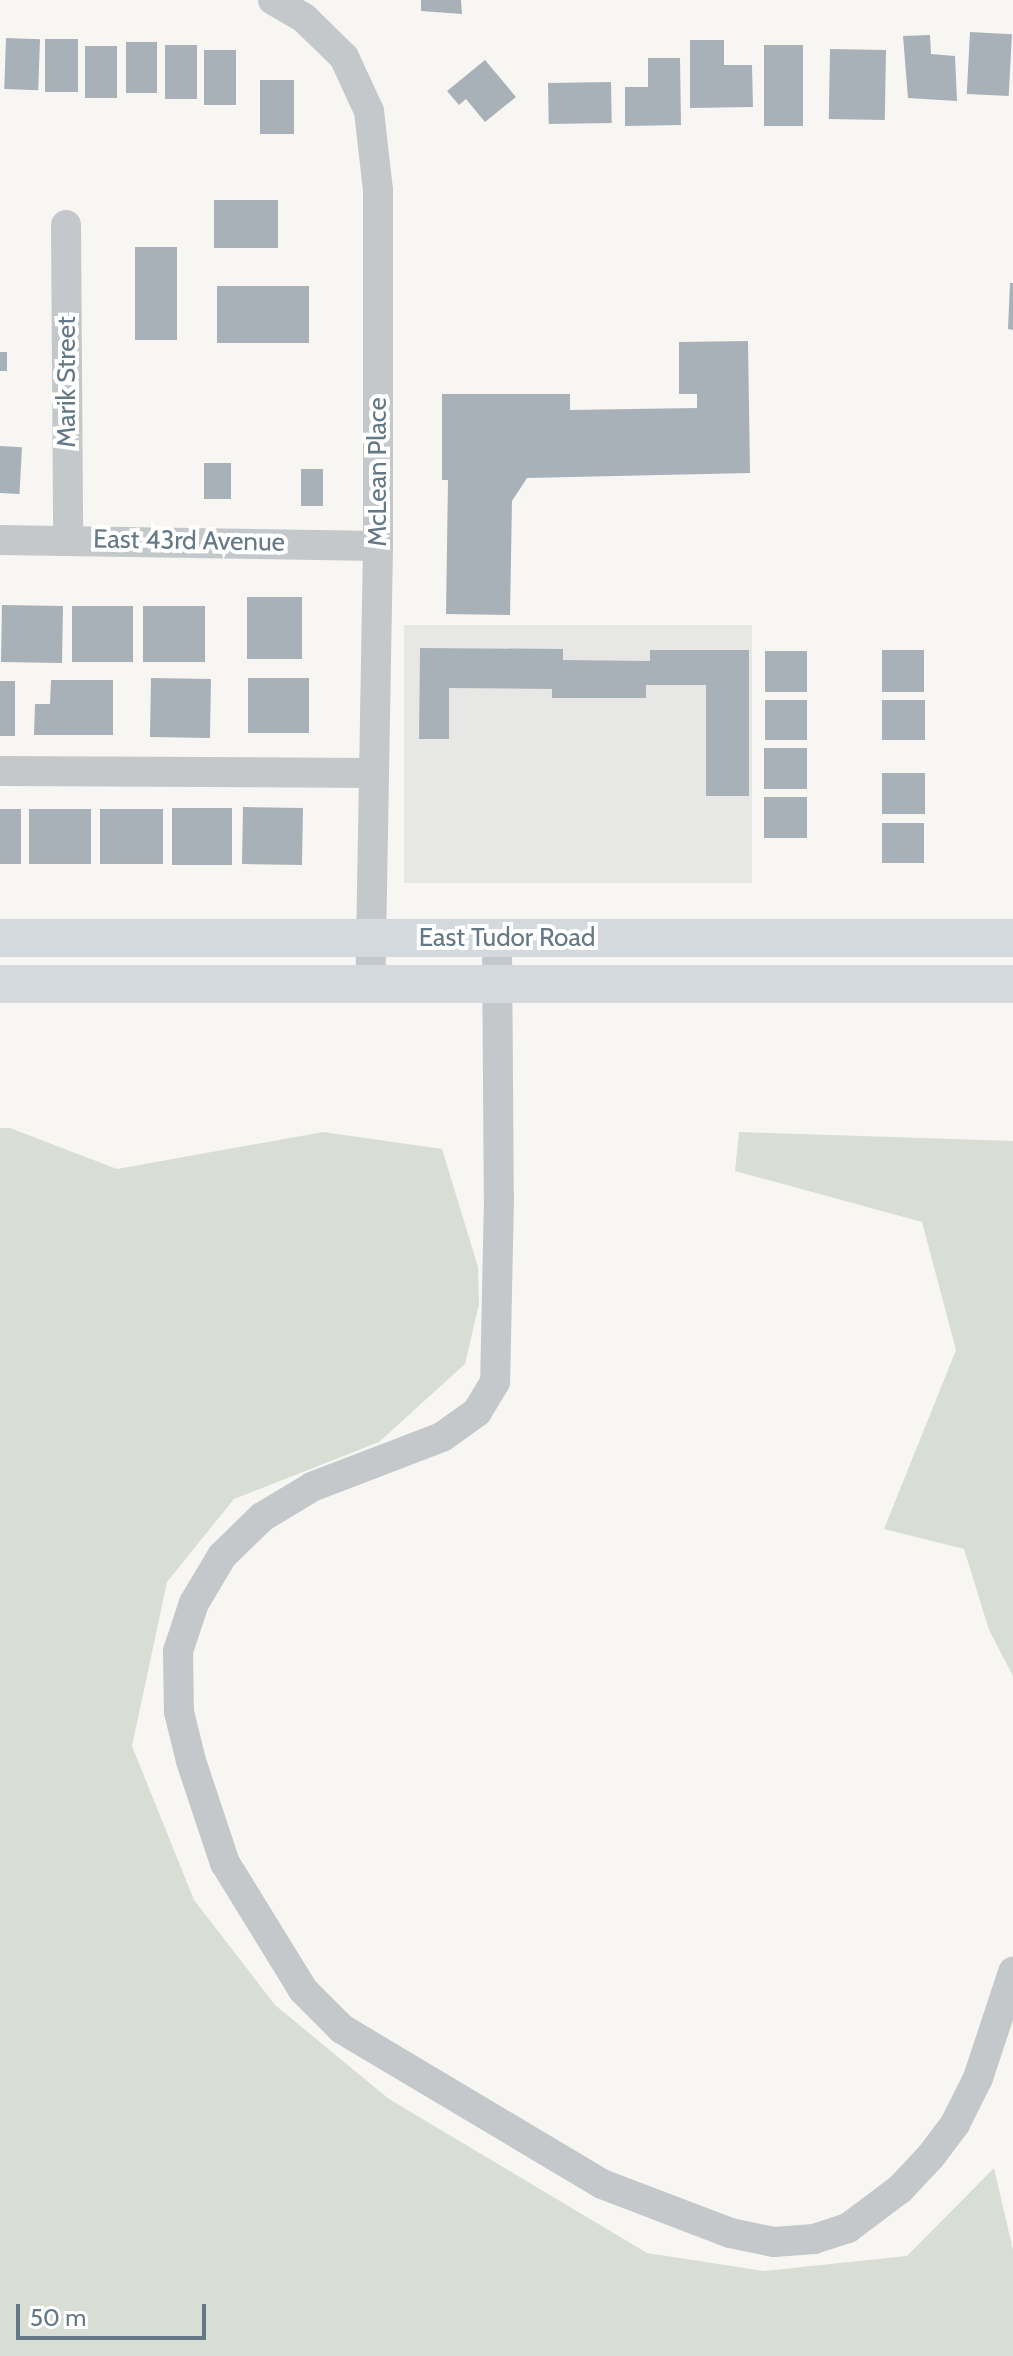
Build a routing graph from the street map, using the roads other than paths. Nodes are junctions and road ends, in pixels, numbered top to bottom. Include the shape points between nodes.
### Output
1 (273, 0) edge
2 (66, 225) dead end
3 (68, 539) junction
4 (0, 540) edge
5 (378, 546) junction
6 (0, 771) edge
7 (373, 773) junction
8 (0, 938) edge
9 (370, 938) junction
10 (497, 938) junction
11 (1013, 938) edge
12 (0, 984) edge
13 (370, 984) junction
14 (496, 984) junction
15 (1013, 984) edge
16 (1013, 1972) edge

1 - 5 street, McLean Place via 304,18 344,57 369,111 378,190
2 - 3 street, Marik Street
3 - 4 street, East 43rd Avenue
3 - 5 street, East 43rd Avenue
5 - 7 street, McLean Place
6 - 7 street
7 - 9 street, McLean Place
8 - 9 main road, East Tudor Road
9 - 10 main road, East Tudor Road
9 - 13 street, McLean Place
10 - 11 main road, East Tudor Road
10 - 14 street
12 - 13 main road, East Tudor Road
13 - 14 main road, East Tudor Road
14 - 15 main road, East Tudor Road
14 - 16 street via 495,1382 477,1412 442,1437 312,1487 262,1517 222,1556 194,1603 178,1651 179,1712 225,1863 303,1990 342,2029 602,2184 730,2233 774,2242 814,2239 848,2228 900,2189 931,2156 955,2124 978,2078

